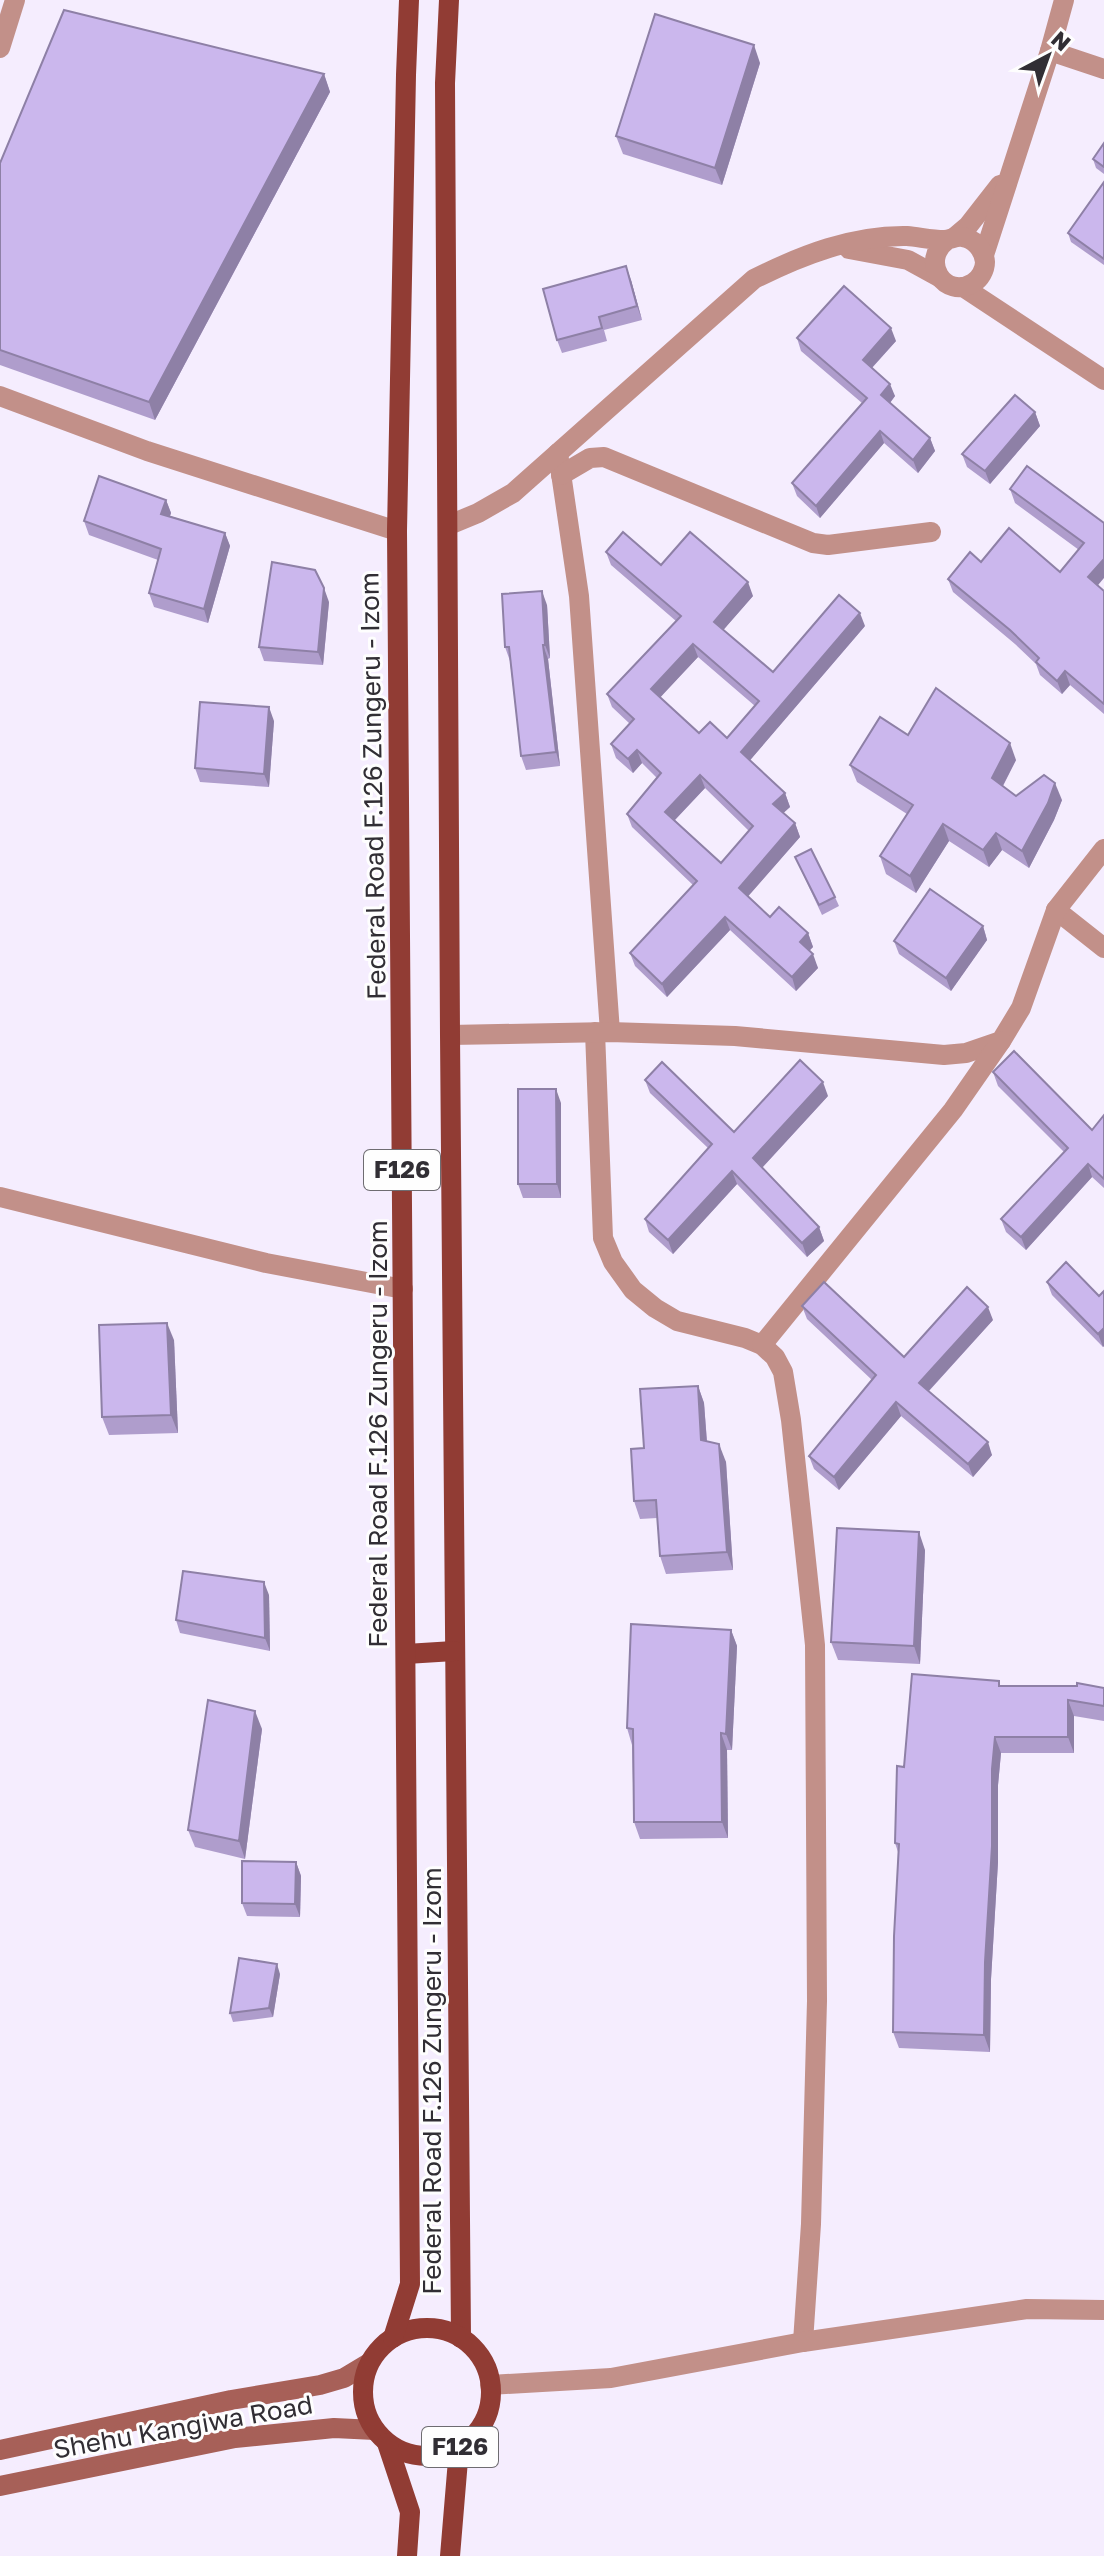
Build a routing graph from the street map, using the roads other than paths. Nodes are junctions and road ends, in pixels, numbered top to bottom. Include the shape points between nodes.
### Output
1 (15, 0) edge
2 (409, 0) edge
3 (449, 0) edge
4 (1064, 0) edge
5 (0, 48) edge
6 (1050, 51) junction
7 (1104, 69) edge
8 (1009, 172) junction
9 (951, 239) junction
10 (834, 246) junction
11 (984, 262) junction
12 (939, 277) junction
13 (963, 287) junction
14 (1023, 328) junction
15 (1104, 380) edge
16 (0, 396) edge
17 (558, 453) junction
18 (561, 475) junction
19 (449, 525) junction
20 (397, 531) junction
21 (931, 532) dead end
22 (1104, 849) edge
23 (1056, 910) junction
24 (1104, 948) edge
25 (603, 1032) junction
26 (450, 1035) junction
27 (1001, 1041) junction
28 (0, 1197) edge
29 (403, 1289) junction
30 (762, 1345) junction
31 (454, 1651) junction
32 (406, 1654) junction
33 (1104, 2310) edge
34 (393, 2338) junction
35 (461, 2338) junction
36 (803, 2342) junction
37 (369, 2363) junction
38 (490, 2385) junction
39 (381, 2436) junction
40 (459, 2448) junction
41 (0, 2450) edge
42 (0, 2486) edge
43 (407, 2556) edge
44 (450, 2556) edge

1 - 5 street
2 - 20 main road, Federal Road F.126 Zungeru - Izom / F126
3 - 19 main road, Federal Road F.126 Zungeru - Izom / F126
4 - 6 street
6 - 7 street
6 - 8 street
8 - 9 street
8 - 11 street
9 - 10 street via 905,236
9 - 11 street via 969,239 981,249
9 - 12 street via 935,256
10 - 12 street via 908,260
10 - 17 street via 754,279
11 - 13 street via 972,284
11 - 14 street via 991,288
12 - 13 street
13 - 14 street
14 - 15 street
16 - 20 street via 147,451
17 - 18 street
17 - 19 street via 513,493
18 - 21 street via 590,458 604,457 813,543
18 - 25 street via 579,596
19 - 26 main road, Federal Road F.126 Zungeru - Izom / F126
20 - 29 main road, Federal Road F.126 Zungeru - Izom / F126
22 - 23 street
23 - 24 street
23 - 27 street via 1021,1008
25 - 26 street
25 - 27 street via 735,1036 944,1055
25 - 30 street via 603,1238 613,1262 633,1290 677,1321
26 - 31 main road, Federal Road F.126 Zungeru - Izom / F126
27 - 30 street via 953,1110
28 - 29 street via 266,1263
29 - 32 main road, Federal Road F.126 Zungeru - Izom / F126
30 - 36 street via 783,1372 815,1645 817,2001
31 - 32 main road
31 - 35 main road, Federal Road F.126 Zungeru - Izom / F126
32 - 34 main road, Federal Road F.126 Zungeru - Izom / F126 via 410,2284
33 - 36 street via 1027,2309
34 - 35 main road via 415,2329 439,2329
34 - 37 main road, F126
35 - 38 main road via 485,2367
36 - 38 street via 611,2378
37 - 39 main road, F126 via 362,2398
37 - 41 main road, Shehu Kangiwa Road via 320,2385
38 - 40 main road, F126 via 487,2414
39 - 40 main road, F126 via 404,2452 422,2456
39 - 42 main road, Shehu Kangiwa Road via 334,2428 235,2438
39 - 43 main road, F126 via 410,2512
40 - 44 main road, F126

